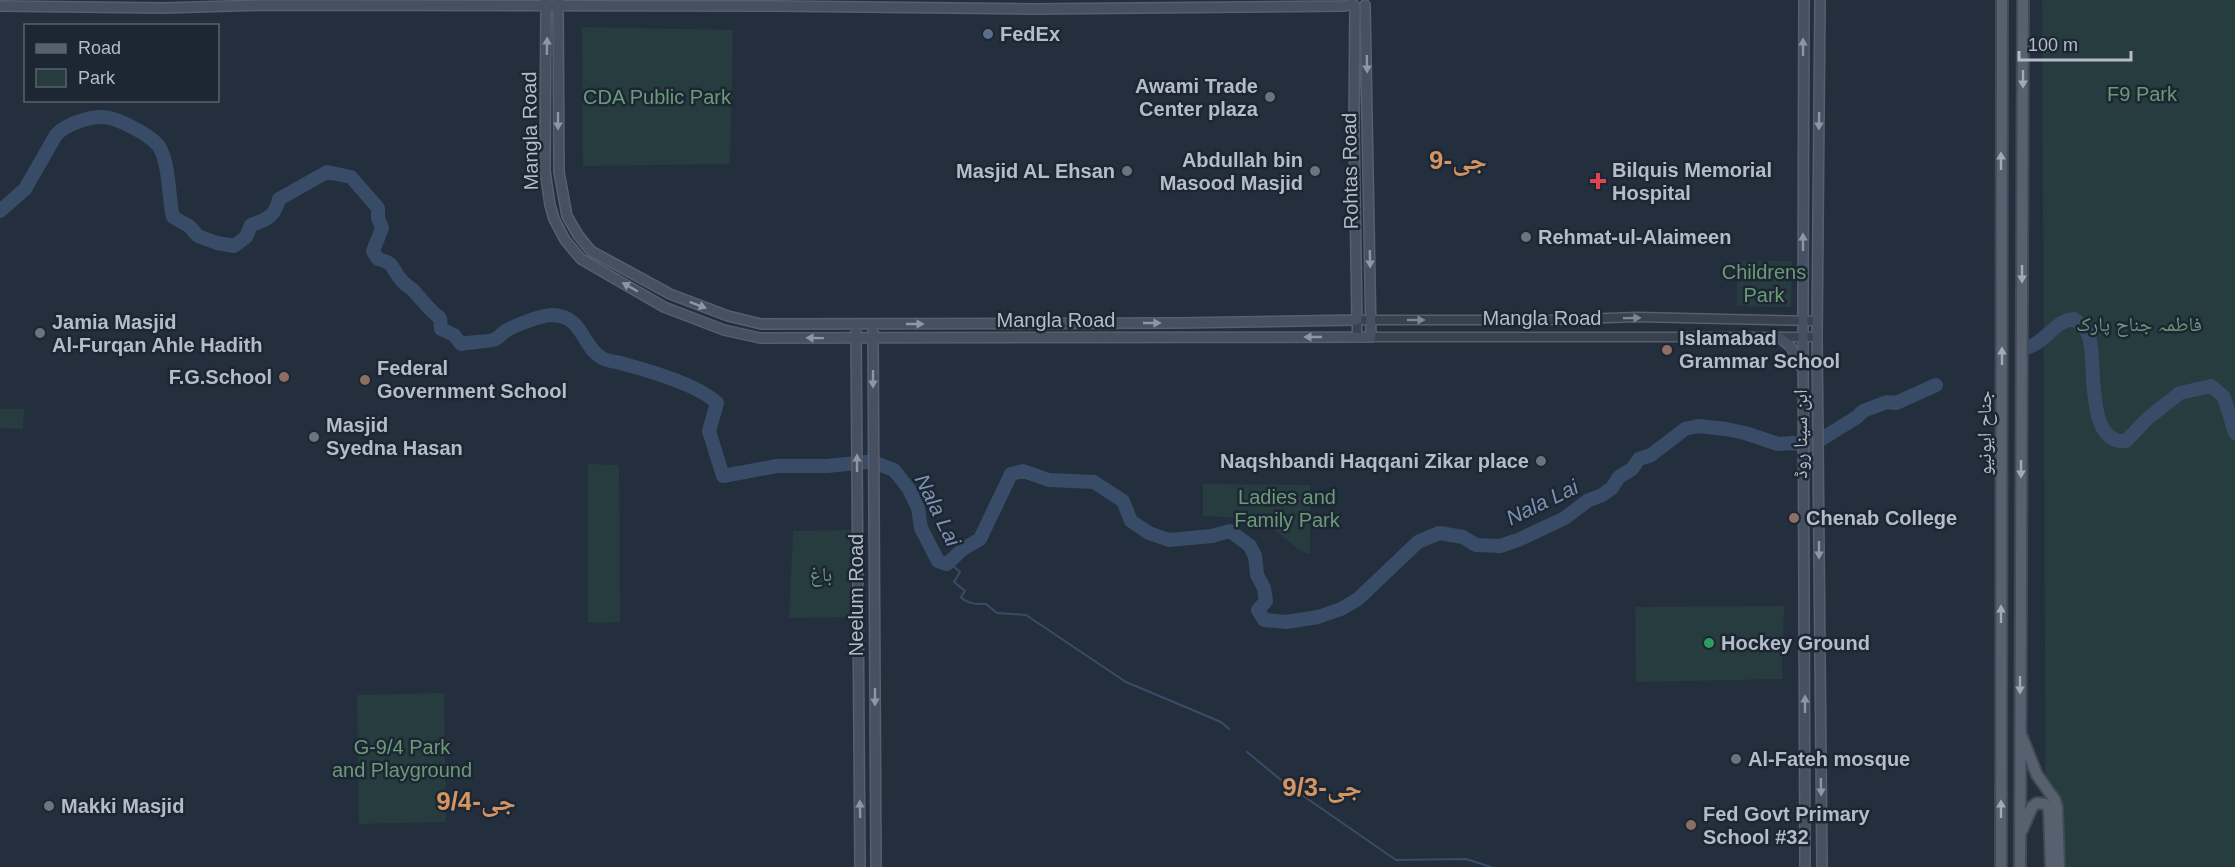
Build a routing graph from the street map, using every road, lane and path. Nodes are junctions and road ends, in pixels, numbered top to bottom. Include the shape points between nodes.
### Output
1 (1804, 0) edge
2 (1820, 0) edge
3 (2002, 0) edge
4 (2023, 0) edge
5 (547, 3) edge
6 (558, 3) edge
7 (815, 3) edge
8 (1359, 3) edge
9 (4, 4) edge
10 (1018, 4) edge
11 (1033, 5) edge
12 (1357, 320) junction
13 (1371, 320) junction
14 (1803, 321) junction
15 (1817, 321) junction
16 (856, 324) junction
17 (874, 324) junction
18 (1358, 337) junction
19 (1371, 337) junction
20 (1817, 337) junction
21 (856, 338) junction
22 (873, 338) junction
23 (1780, 338) junction
24 (1803, 338) junction
25 (1804, 380) junction
26 (2020, 731) junction
27 (2020, 836) junction
28 (860, 867) edge
29 (876, 867) edge
30 (1805, 867) edge
31 (1822, 867) edge
32 (2001, 867) edge
33 (2020, 867) edge
34 (2051, 867) edge
35 (2059, 867) edge

14 -> 1 main road, ابن سینا روڈ
2 -> 15 main road, ابن سینا روڈ
32 -> 3 main road, جناح ایونیو
4 -> 26 main road, جناح ایونیو
5 - 6 main road
5 - 9 main road via 163,8
21 -> 5 main road, Mangla Road via 760,338 724,330 664,307 581,259 554,219 548,197
6 - 7 main road
6 -> 16 main road, Mangla Road via 558,172 567,216 591,250 670,294 728,316 761,324
7 - 10 main road
8 - 11 main road
8 - 12 main road, Rohtas Road via 1354,127
8 -> 13 main road, Rohtas Road
10 - 11 main road
12 - 13 street, Mangla Road
17 -> 12 main road, Mangla Road
12 - 18 street
13 -> 14 street, Mangla Road via 1637,317
13 - 19 main road, Rohtas Road
14 - 15 street, Mangla Road
14 - 24 main road, ابن سینا روڈ
15 - 20 main road, ابن سینا روڈ
16 - 17 main road, Mangla Road
16 - 21 main road, Neelum Road
17 - 22 main road, Neelum Road
18 - 19 main road, Mangla Road
18 -> 22 main road, Mangla Road
19 - 23 street, Mangla Road
20 - 24 street, Mangla Road
20 -> 31 main road, ابن سینا روڈ
21 - 22 main road, Mangla Road
28 -> 21 main road, Neelum Road
22 -> 29 main road, Neelum Road
23 - 24 street, Mangla Road
23 - 25 main road via 1794,352
24 - 25 main road, ابن سینا روڈ
30 -> 25 main road, ابن سینا روڈ
26 - 27 main road, جناح ایونیو
26 - 35 main road via 2037,775 2055,800
27 - 33 main road, جناح ایونیو
27 - 34 main road via 2032,807 2045,804 2049,808

